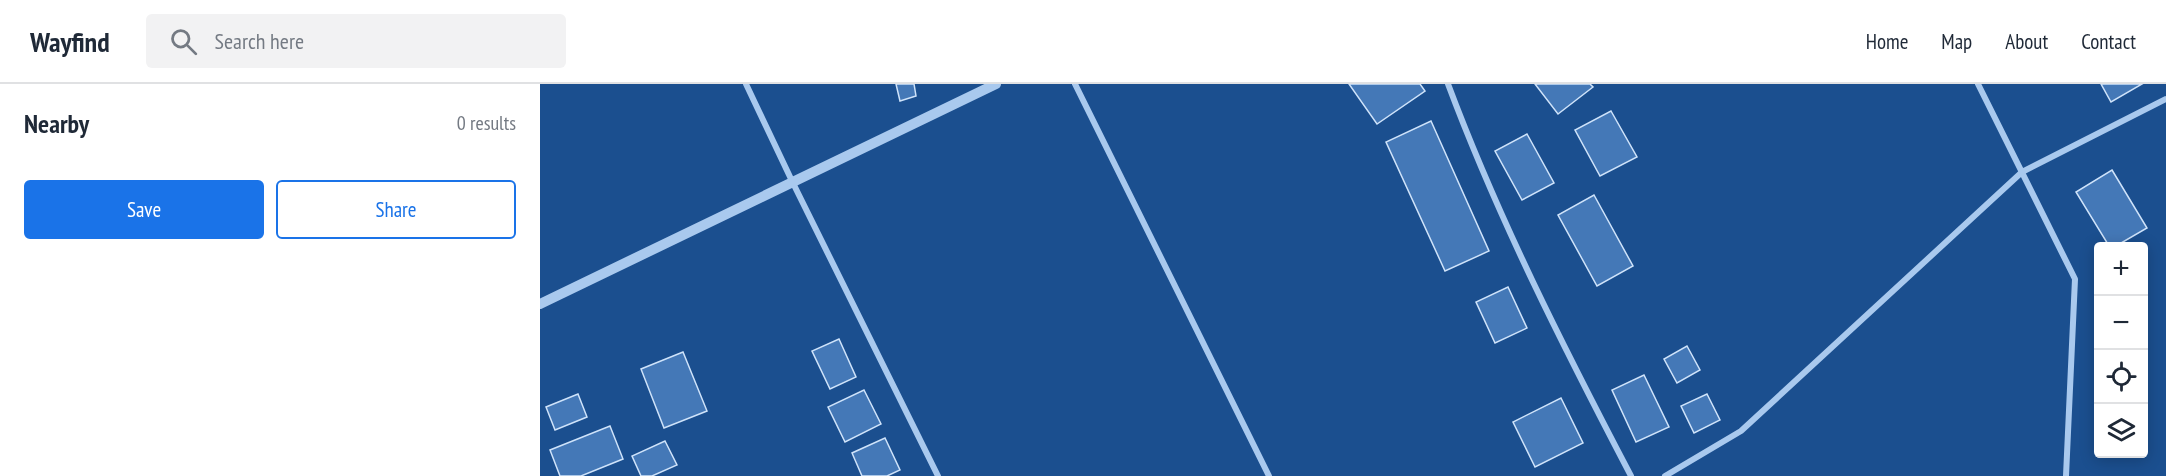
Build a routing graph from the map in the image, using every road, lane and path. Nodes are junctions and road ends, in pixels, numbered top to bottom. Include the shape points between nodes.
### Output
1 (746, 84) edge
2 (996, 84) edge
3 (1075, 84) edge
4 (1448, 84) edge
5 (1978, 84) edge
6 (2166, 99) edge
7 (2022, 172) junction
8 (792, 181) junction
9 (540, 304) edge
10 (938, 476) edge
11 (1269, 476) edge
12 (1631, 476) edge
13 (1665, 476) edge
14 (2066, 476) edge

1 - 8 street
2 - 8 street
3 - 11 street
4 - 12 street via 1478,165 1549,320
5 - 7 street
6 - 7 street
7 - 13 street via 1741,431
7 - 14 street via 2075,279
8 - 9 street
8 - 10 street

